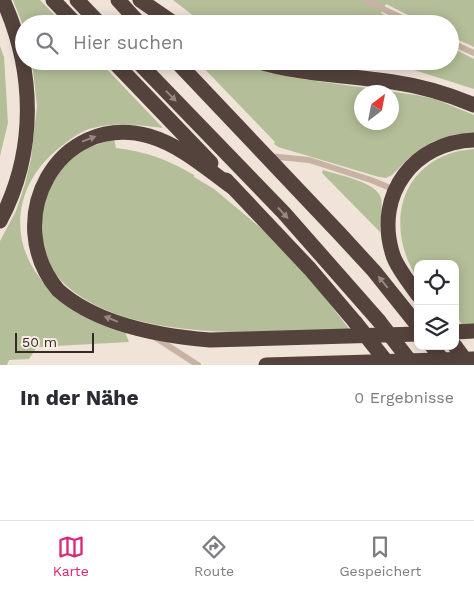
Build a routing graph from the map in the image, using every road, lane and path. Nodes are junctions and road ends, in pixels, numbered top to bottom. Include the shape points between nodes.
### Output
1 (3, 0) edge
2 (53, 0) edge
3 (77, 0) edge
4 (118, 0) edge
5 (140, 0) edge
6 (365, 0) edge
7 (67, 15) edge
8 (91, 15) edge
9 (132, 15) edge
10 (162, 15) edge
11 (396, 15) edge
12 (15, 31) edge
13 (459, 46) edge
14 (474, 53) edge
15 (25, 70) edge
16 (122, 70) edge
17 (146, 70) edge
18 (185, 70) edge
19 (294, 70) edge
20 (474, 105) edge
21 (474, 140) edge
22 (266, 156) junction
23 (232, 187) junction
24 (395, 190) junction
25 (0, 221) edge
26 (414, 289) edge
27 (414, 323) edge
28 (414, 326) edge
29 (144, 330) junction
30 (459, 332) edge
31 (474, 332) edge
32 (435, 350) edge
33 (458, 350) edge
34 (474, 358) edge
35 (198, 365) edge
36 (266, 365) edge
37 (389, 365) edge
38 (413, 365) edge
39 (446, 365) edge
40 (469, 365) edge

1 - 12 highway
2 - 7 highway
3 - 8 highway
4 - 9 highway
5 - 10 highway
6 - 11 lane
13 - 14 lane
15 - 25 highway via 28,88 25,146 22,164
16 - 23 highway
17 -> 38 highway, bridge via 284,213 379,321
18 - 22 highway
19 - 20 highway via 414,85
21 - 24 highway via 454,141 427,152 408,170
22 - 24 lane via 309,160
27 -> 22 highway via 374,272
29 -> 23 highway via 75,303 43,273 33,257 26,229 30,196 39,177 69,148 114,132 132,133 167,143
23 - 37 highway, bridge via 310,269
24 - 26 highway via 388,224 392,254
28 - 29 highway via 220,340 177,337
29 - 35 lane
30 - 31 highway
32 - 39 highway, bridge
33 - 40 highway, bridge
34 - 36 highway

